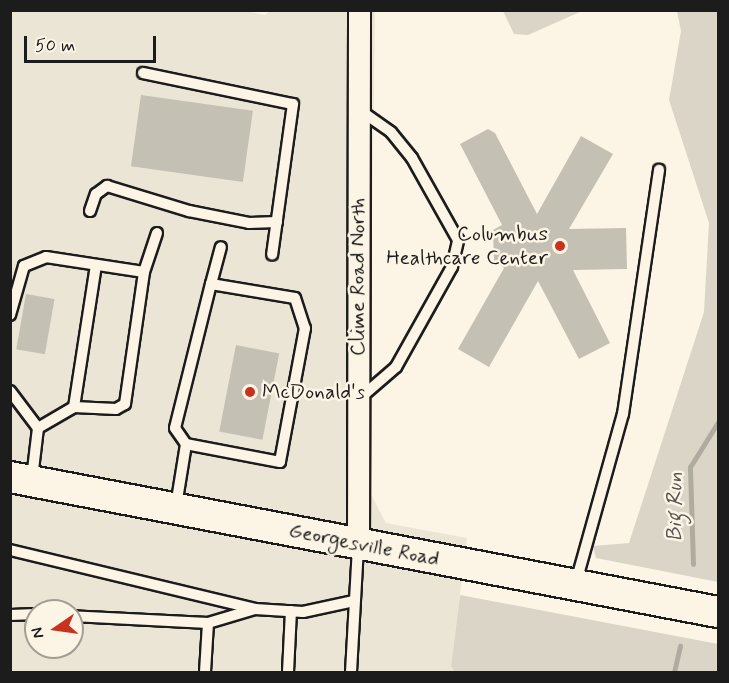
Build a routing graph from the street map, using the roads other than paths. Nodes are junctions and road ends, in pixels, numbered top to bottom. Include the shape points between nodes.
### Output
1 (359, 10) edge
2 (143, 73) dead end
3 (359, 110) junction
4 (659, 170) dead end
5 (90, 211) dead end
6 (277, 222) junction
7 (157, 233) dead end
8 (221, 247) dead end
9 (272, 255) dead end
10 (96, 265) junction
11 (144, 272) junction
12 (211, 284) junction
13 (10, 315) edge
14 (10, 391) edge
15 (359, 399) junction
16 (74, 407) junction
17 (38, 428) junction
18 (186, 444) junction
19 (21, 479) edge
20 (175, 509) junction
21 (358, 544) junction
22 (10, 550) edge
23 (575, 585) junction
24 (354, 600) junction
25 (255, 609) junction
26 (291, 611) junction
27 (718, 612) edge
28 (84, 617) edge
29 (208, 623) junction
30 (205, 672) edge
31 (288, 672) edge
32 (351, 672) edge

1 - 3 street, Clime Road North
2 - 6 lane via 293,104
3 - 15 street, Clime Road North
3 - 15 lane via 391,132 412,158 458,240 452,267 396,367
4 - 23 lane via 623,414 586,532
5 - 6 lane via 96,194 107,186 189,211 249,223
6 - 9 lane
7 - 11 lane
8 - 12 lane
10 - 11 lane
10 - 13 lane via 46,257 24,266
10 - 16 lane
11 - 16 lane via 125,404 116,410
12 - 18 lane via 175,428
12 - 18 lane via 295,298 305,328 280,462
14 - 17 lane
15 - 21 street, Clime Road North
16 - 17 lane
17 - 19 lane
18 - 20 lane
19 - 20 main road, Georgesville Road
20 - 21 main road, Georgesville Road
21 - 23 main road, Georgesville Road
21 - 24 lane
22 - 25 lane
23 - 27 main road, Georgesville Road
24 - 26 lane
24 - 32 lane
25 - 26 lane
25 - 29 lane
26 - 31 lane
28 - 29 lane
29 - 30 lane

